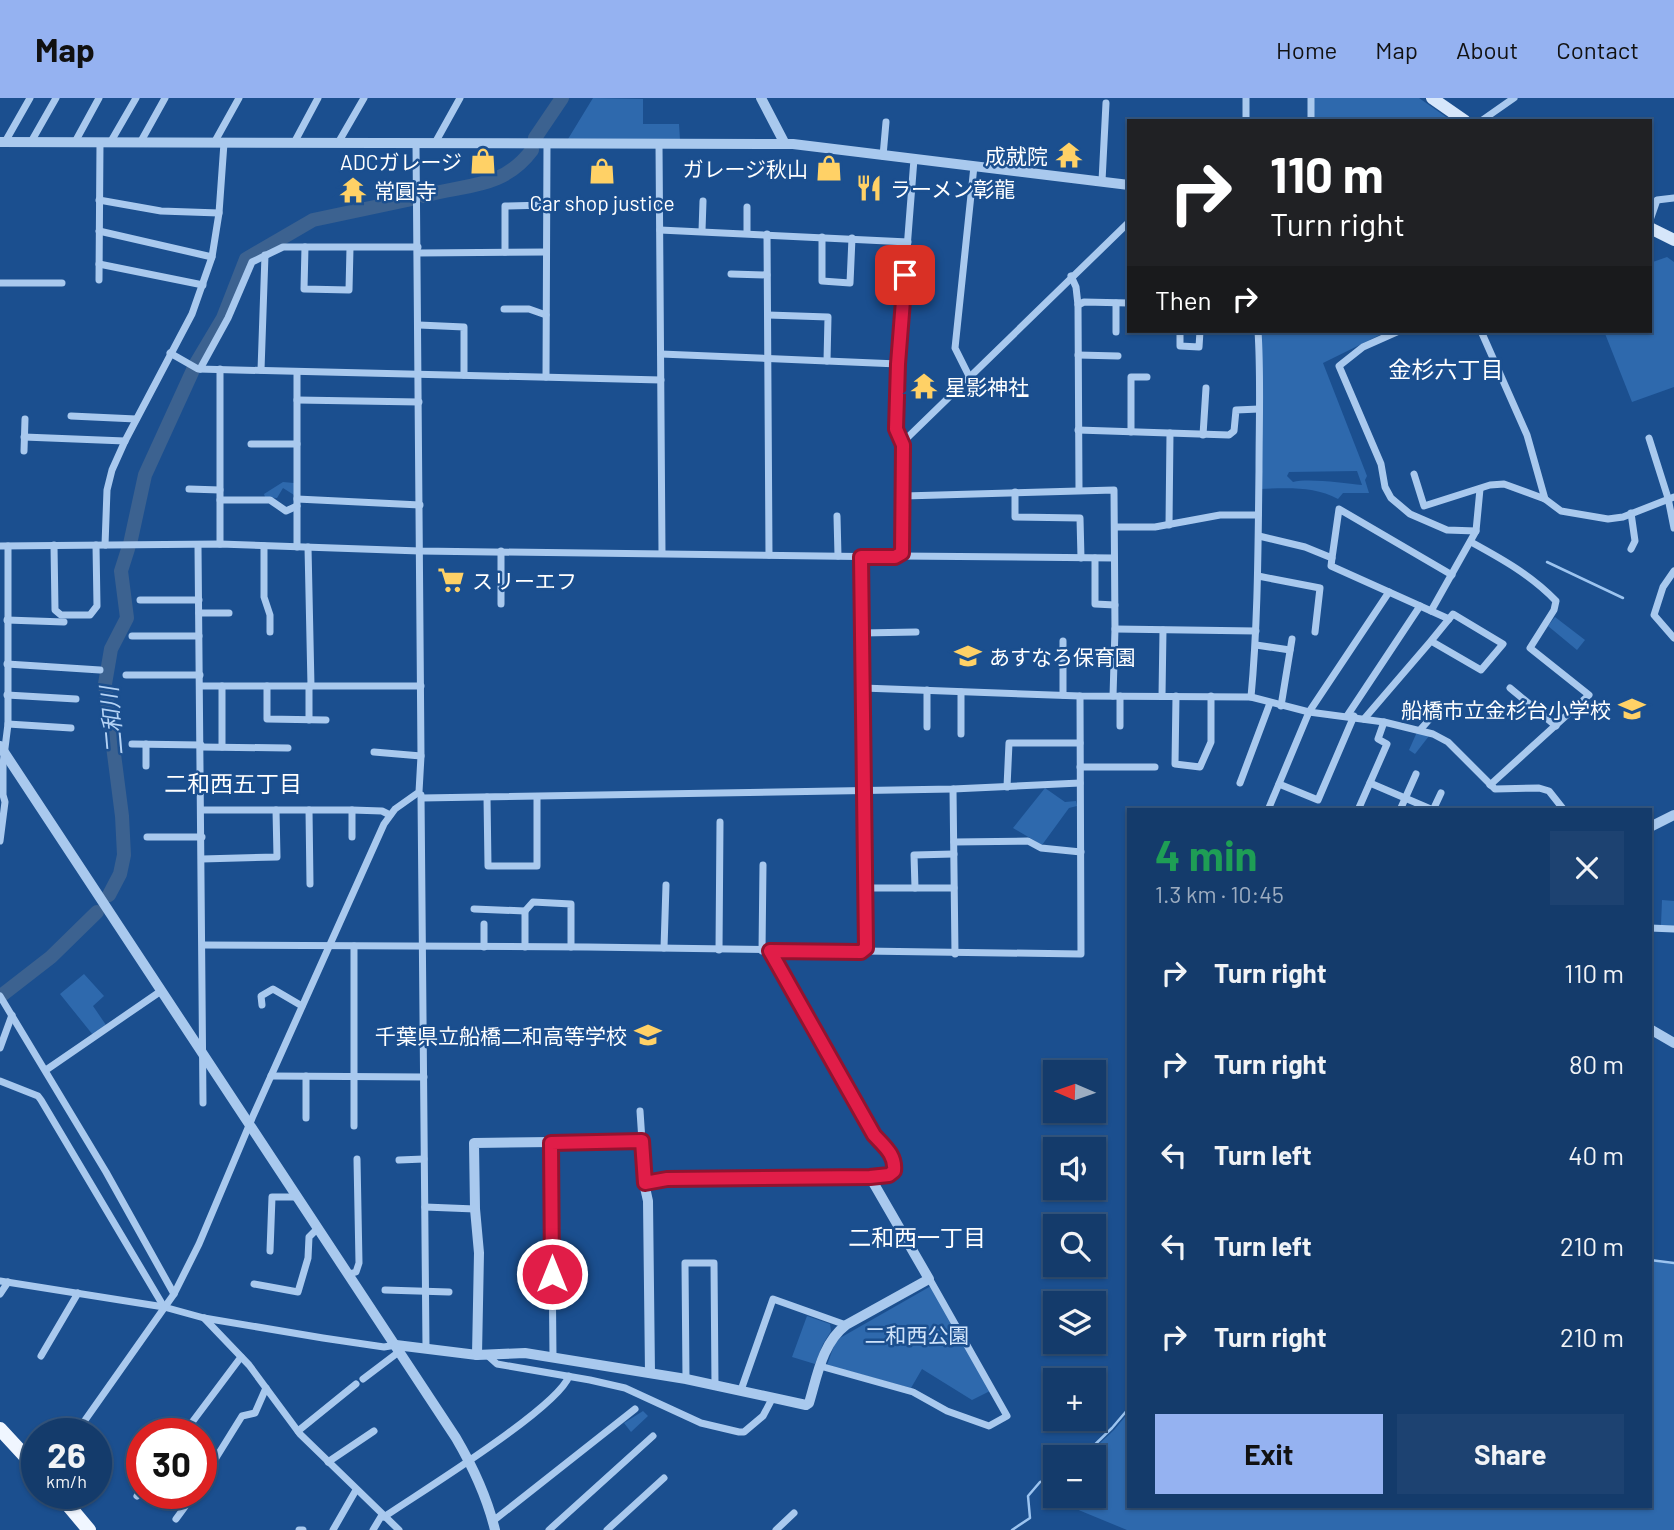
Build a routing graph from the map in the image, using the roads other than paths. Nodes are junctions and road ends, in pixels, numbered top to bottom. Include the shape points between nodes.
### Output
1 (30, 98) edge
2 (56, 98) edge
3 (99, 98) edge
4 (136, 98) edge
5 (165, 98) edge
6 (239, 98) edge
7 (318, 98) edge
8 (364, 98) edge
9 (460, 98) edge
10 (761, 98) edge
11 (1246, 98) edge
12 (1311, 98) edge
13 (1432, 98) edge
14 (1514, 98) edge
15 (1106, 103) dead end
16 (1246, 119) edge
17 (1311, 119) edge
18 (1462, 119) edge
19 (1484, 119) edge
20 (886, 122) dead end
21 (3, 142) edge
22 (31, 142) junction
23 (75, 142) junction
24 (105, 143) junction
25 (140, 143) junction
26 (219, 143) junction
27 (294, 143) junction
28 (338, 143) junction
29 (416, 143) junction
30 (435, 143) junction
31 (547, 144) junction
32 (659, 144) junction
33 (785, 144) junction
34 (883, 156) junction
35 (914, 159) junction
36 (974, 166) junction
37 (1102, 181) junction
38 (1127, 184) edge
39 (1674, 198) edge
40 (99, 200) junction
41 (703, 201) dead end
42 (547, 205) junction
43 (747, 207) dead end
44 (219, 213) junction
45 (1652, 214) edge
46 (1127, 224) edge
47 (660, 230) junction
48 (99, 231) junction
49 (702, 231) junction
50 (1653, 232) edge
51 (747, 233) junction
52 (767, 233) junction
53 (822, 237) junction
54 (852, 238) junction
55 (1674, 240) edge
56 (908, 242) junction
57 (305, 247) junction
58 (350, 247) junction
59 (418, 250) junction
60 (505, 252) junction
61 (546, 252) junction
62 (265, 255) junction
63 (212, 257) junction
64 (99, 264) junction
65 (731, 274) dead end
66 (767, 275) junction
67 (1071, 276) junction
68 (99, 280) dead end
69 (0, 283) edge
70 (62, 284) dead end
71 (203, 285) junction
72 (1116, 303) junction
73 (1127, 303) edge
74 (1078, 305) junction
75 (504, 309) dead end
76 (546, 315) junction
77 (768, 315) junction
78 (419, 325) junction
79 (1116, 332) dead end
80 (1181, 333) edge
81 (1200, 333) edge
82 (1258, 333) edge
83 (1394, 333) edge
84 (1482, 333) edge
85 (170, 354) junction
86 (661, 354) junction
87 (1078, 355) junction
88 (1118, 356) dead end
89 (768, 359) junction
90 (827, 361) junction
91 (898, 364) junction
92 (196, 368) junction
93 (220, 369) junction
94 (261, 370) junction
95 (297, 372) junction
96 (419, 374) junction
97 (464, 375) junction
98 (969, 376) junction
99 (546, 377) junction
100 (1147, 377) dead end
101 (661, 380) junction
102 (1206, 388) dead end
103 (297, 400) junction
104 (419, 402) junction
105 (1259, 409) junction
106 (71, 416) dead end
107 (25, 419) dead end
108 (136, 419) junction
109 (1078, 430) junction
110 (1131, 432) junction
111 (1170, 433) junction
112 (1203, 435) junction
113 (24, 437) junction
114 (1649, 438) dead end
115 (125, 442) junction
116 (251, 444) dead end
117 (297, 444) junction
118 (903, 445) junction
119 (24, 451) dead end
120 (1414, 474) dead end
121 (189, 489) dead end
122 (1480, 489) junction
123 (220, 490) junction
124 (1079, 490) junction
125 (1014, 492) junction
126 (904, 496) junction
127 (1671, 497) edge
128 (1545, 499) junction
129 (220, 500) junction
130 (297, 503) junction
131 (420, 505) junction
132 (1631, 513) junction
133 (1258, 515) junction
134 (837, 516) dead end
135 (1168, 525) junction
136 (1115, 527) junction
137 (1674, 528) edge
138 (1475, 531) junction
139 (1259, 536) junction
140 (1471, 542) junction
141 (220, 544) junction
142 (54, 545) junction
143 (96, 545) junction
144 (105, 545) junction
145 (4, 546) edge
146 (198, 546) junction
147 (264, 546) junction
148 (297, 547) junction
149 (308, 547) junction
150 (1631, 549) dead end
151 (420, 551) junction
152 (501, 551) junction
153 (662, 553) junction
154 (769, 555) junction
155 (838, 556) junction
156 (900, 556) junction
157 (861, 557) junction
158 (1081, 558) junction
159 (1095, 558) junction
160 (1114, 558) junction
161 (1332, 558) junction
162 (1674, 571) edge
163 (1452, 575) junction
164 (1258, 576) junction
165 (1390, 592) junction
166 (141, 600) dead end
167 (199, 600) junction
168 (501, 604) dead end
169 (1115, 605) junction
170 (1420, 606) junction
171 (1431, 611) junction
172 (199, 613) junction
173 (229, 613) dead end
174 (1449, 619) junction
175 (7, 620) junction
176 (64, 622) dead end
177 (1115, 629) junction
178 (1163, 631) junction
179 (1256, 631) junction
180 (270, 632) dead end
181 (916, 632) dead end
182 (1315, 632) dead end
183 (862, 633) junction
184 (132, 636) dead end
185 (199, 636) junction
186 (1674, 638) edge
187 (1292, 639) dead end
188 (1063, 641) dead end
189 (1431, 641) junction
190 (1256, 645) junction
191 (1290, 650) junction
192 (7, 664) junction
193 (100, 670) dead end
194 (126, 675) dead end
195 (200, 675) junction
196 (200, 686) junction
197 (222, 686) junction
198 (267, 686) junction
199 (310, 686) junction
200 (421, 686) junction
201 (863, 688) junction
202 (1510, 688) dead end
203 (927, 691) junction
204 (961, 692) junction
205 (8, 695) junction
206 (1063, 695) junction
207 (1080, 695) junction
208 (1117, 696) junction
209 (1162, 696) junction
210 (1176, 696) junction
211 (1211, 696) junction
212 (1251, 697) junction
213 (76, 699) dead end
214 (1270, 703) junction
215 (1281, 706) junction
216 (1310, 712) junction
217 (1435, 713) dead end
218 (1350, 716) junction
219 (1364, 719) junction
220 (309, 720) junction
221 (326, 720) dead end
222 (1384, 722) junction
223 (8, 724) junction
224 (1120, 726) dead end
225 (1556, 726) junction
226 (927, 727) dead end
227 (71, 728) dead end
228 (1420, 730) junction
229 (961, 734) dead end
230 (1080, 743) junction
231 (132, 744) dead end
232 (146, 744) junction
233 (201, 746) junction
234 (222, 747) junction
235 (288, 748) dead end
236 (2, 749) edge
237 (374, 752) dead end
238 (421, 756) junction
239 (146, 765) dead end
240 (1080, 767) junction
241 (1154, 767) dead end
242 (1416, 774) dead end
243 (1080, 783) junction
244 (1240, 783) dead end
245 (1370, 783) junction
246 (1279, 784) junction
247 (1490, 785) junction
248 (1007, 787) junction
249 (953, 789) junction
250 (864, 790) junction
251 (1441, 793) dead end
252 (420, 795) junction
253 (487, 797) junction
254 (537, 797) junction
255 (1406, 798) junction
256 (1269, 808) edge
257 (1359, 808) edge
258 (1401, 808) edge
259 (1428, 808) edge
260 (1434, 808) edge
261 (1562, 808) edge
262 (201, 810) junction
263 (276, 810) junction
264 (309, 810) junction
265 (352, 810) junction
266 (1674, 814) edge
267 (390, 815) junction
268 (720, 822) dead end
269 (1652, 826) edge
270 (352, 836) dead end
271 (148, 837) dead end
272 (202, 837) junction
273 (0, 841) edge
274 (954, 842) junction
275 (1081, 852) junction
276 (954, 854) junction
277 (202, 859) junction
278 (763, 865) dead end
279 (310, 884) dead end
280 (666, 885) dead end
281 (865, 888) junction
282 (915, 888) junction
283 (954, 888) junction
284 (474, 909) dead end
285 (525, 911) junction
286 (484, 924) dead end
287 (1652, 928) edge
288 (1674, 929) edge
289 (203, 945) junction
290 (329, 946) junction
291 (354, 946) junction
292 (424, 947) junction
293 (484, 947) junction
294 (525, 947) junction
295 (571, 947) junction
296 (664, 948) junction
297 (719, 950) junction
298 (766, 951) junction
299 (864, 951) junction
300 (955, 954) junction
301 (161, 991) junction
302 (1, 997) edge
303 (262, 1005) dead end
304 (302, 1006) junction
305 (12, 1015) junction
306 (1652, 1030) edge
307 (1674, 1042) edge
308 (0, 1048) edge
309 (204, 1056) junction
310 (46, 1070) junction
311 (271, 1076) junction
312 (306, 1076) junction
313 (354, 1077) junction
314 (424, 1077) junction
315 (0, 1081) edge
316 (203, 1103) dead end
317 (640, 1111) dead end
318 (306, 1118) dead end
319 (249, 1125) junction
320 (354, 1126) dead end
321 (642, 1141) junction
322 (551, 1143) junction
323 (357, 1159) dead end
324 (399, 1160) dead end
325 (424, 1160) junction
326 (870, 1177) junction
327 (645, 1183) junction
328 (298, 1197) junction
329 (425, 1207) junction
330 (475, 1209) junction
331 (318, 1228) junction
332 (199, 1244) junction
333 (211, 1247) dead end
334 (270, 1251) dead end
335 (349, 1274) junction
336 (929, 1278) junction
337 (4, 1281) edge
338 (254, 1284) dead end
339 (385, 1290) dead end
340 (426, 1292) junction
341 (449, 1292) dead end
342 (78, 1293) junction
343 (0, 1294) edge
344 (174, 1294) junction
345 (164, 1307) junction
346 (204, 1318) junction
347 (846, 1325) junction
348 (426, 1347) junction
349 (398, 1348) junction
350 (482, 1355) junction
351 (41, 1356) dead end
352 (241, 1357) junction
353 (553, 1357) junction
354 (820, 1366) junction
355 (650, 1373) junction
356 (569, 1376) junction
357 (685, 1379) junction
358 (715, 1385) junction
359 (265, 1388) junction
360 (741, 1390) junction
361 (773, 1397) junction
362 (635, 1409) dead end
363 (87, 1418) edge
364 (195, 1418) edge
365 (0, 1429) edge
366 (374, 1431) dead end
367 (298, 1432) junction
368 (653, 1436) dead end
369 (21, 1452) edge
370 (217, 1456) edge
371 (469, 1460) junction
372 (328, 1462) junction
373 (664, 1478) dead end
374 (356, 1490) junction
375 (71, 1509) edge
376 (183, 1509) edge
377 (794, 1513) dead end
378 (383, 1516) junction
379 (176, 1519) dead end
380 (494, 1525) edge
381 (89, 1530) edge
382 (333, 1530) edge
383 (373, 1530) edge
384 (398, 1530) edge
385 (549, 1530) edge
386 (607, 1530) edge
387 (776, 1530) edge

1 - 21 street
2 - 22 street
3 - 23 street
4 - 24 street
5 - 25 street
6 - 26 street
7 - 27 street
8 - 28 street
9 - 30 street
10 - 33 street
11 - 16 street
12 - 17 street
13 - 18 main road
14 - 19 street
15 - 37 street
20 - 34 street
21 - 22 street
22 - 23 street
23 - 24 street
24 - 25 street
24 - 40 street
25 - 26 street
26 - 27 street
26 - 44 street
27 - 28 street
28 - 29 street
29 - 30 street
29 - 59 street
30 - 31 street
31 - 32 street
31 - 42 street
32 - 33 street
32 - 47 street
33 - 34 street
34 - 35 street
35 - 36 street
35 - 56 street
36 - 37 street
36 - 98 street via 955,348
37 - 38 street
39 - 45 street via 1657,200
40 - 44 street via 161,211
40 - 48 street
41 - 49 street
42 - 60 street via 505,206
42 - 61 street
43 - 51 street
44 - 63 street
46 - 67 street
47 - 49 street
47 - 86 street
48 - 63 street
48 - 64 street
49 - 51 street
50 - 55 main road
51 - 52 street
52 - 53 street
52 - 66 street
53 - 54 street
53 - 54 street via 822,281 850,283
54 - 56 street
56 - 91 street
57 - 58 street
57 - 58 street via 304,289 349,290
57 - 62 street via 283,247
58 - 59 street
59 - 60 street
59 - 78 street
60 - 61 street
61 - 76 street
62 - 92 street via 252,261 228,318
62 - 94 street
63 - 71 street
64 - 68 street
64 - 71 street
65 - 66 street
66 - 77 street
67 - 74 street
67 - 98 street
69 - 70 street
71 - 85 street
72 - 73 street
72 - 74 street
72 - 79 street
74 - 87 street
75 - 76 street via 529,309
76 - 99 street
77 - 89 street
77 - 90 street via 828,317
78 - 96 street
78 - 97 street via 464,327
80 - 81 street via 1180,346 1199,347
82 - 105 street
83 - 138 street via 1363,347 1339,366 1381,464 1385,487 1413,516 1449,530
84 - 128 street via 1527,435
85 - 92 street
85 - 108 street
86 - 89 street
86 - 101 street
87 - 88 street
87 - 109 street
89 - 90 street
89 - 154 street
90 - 91 street
91 - 118 street via 896,429
92 - 93 street
93 - 94 street
93 - 123 street
94 - 95 street
95 - 96 street
95 - 103 street
96 - 97 street
96 - 104 street
97 - 99 street
98 - 118 street
99 - 101 street
100 - 110 street via 1131,377
101 - 153 street
102 - 112 street
103 - 104 street
103 - 117 street
104 - 131 street
105 - 112 street via 1236,410 1232,433
105 - 133 street
106 - 108 street
107 - 113 street
108 - 115 street
109 - 110 street
109 - 124 street
110 - 111 street
111 - 112 street
111 - 135 street
113 - 115 street
113 - 119 street
114 - 127 street
115 - 144 street via 107,490
116 - 117 street
117 - 130 street
118 - 126 street
120 - 122 street via 1424,506
121 - 123 street
122 - 128 street via 1504,484
122 - 138 street
123 - 129 street
124 - 125 street
124 - 136 street via 1114,490
125 - 126 street
125 - 158 street via 1015,517 1080,518
126 - 156 street
127 - 132 street
127 - 137 street
128 - 132 street via 1566,513 1608,519
129 - 130 street via 270,500 286,511
129 - 141 street
130 - 131 street
130 - 148 street
131 - 151 street
132 - 150 street via 1635,541
133 - 135 street via 1220,515
133 - 139 street
134 - 155 street
135 - 136 street
136 - 160 street
138 - 140 street
139 - 161 street
139 - 164 street
140 - 163 street
140 - 225 street via 1538,582 1556,601 1530,648 1589,695
141 - 146 street
141 - 147 street
142 - 143 street
142 - 143 street via 55,610 61,615 90,615 97,606
142 - 145 street
143 - 144 street
144 - 146 street
145 - 175 street
146 - 167 street
147 - 148 street
147 - 180 street via 264,597
148 - 149 street
149 - 151 street
149 - 199 street
151 - 152 street
151 - 200 street
152 - 153 street
152 - 168 street
153 - 154 street
154 - 155 street
155 - 157 street
156 - 157 street
156 - 158 street
157 - 183 street
158 - 159 street
159 - 160 street
159 - 169 street via 1095,604
160 - 169 street
161 - 163 street via 1339,509
161 - 165 street via 1331,566
162 - 186 street via 1654,615
163 - 171 street
164 - 179 street
164 - 182 street via 1320,588
165 - 170 street
165 - 216 street
166 - 167 street
167 - 172 street
169 - 177 street
170 - 171 street
170 - 218 street
171 - 174 street
172 - 173 street
172 - 185 street
174 - 189 street
174 - 189 street via 1453,614 1503,644 1480,670
175 - 176 street
175 - 192 street
177 - 178 street
177 - 208 street
178 - 179 street
178 - 209 street
179 - 190 street
181 - 183 street
183 - 201 street
184 - 185 street
185 - 195 street
187 - 191 street
188 - 206 street
189 - 219 street
190 - 191 street
190 - 212 street
191 - 215 street
192 - 193 street
192 - 205 street
194 - 195 street
195 - 196 street
196 - 197 street
196 - 233 street
197 - 198 street
197 - 234 street
198 - 199 street
198 - 220 street via 267,719
199 - 200 street
199 - 220 street
200 - 238 street
201 - 203 street
201 - 250 street
202 - 225 street
203 - 204 street
203 - 226 street
204 - 206 street
204 - 229 street
205 - 213 street
205 - 223 street
206 - 207 street
207 - 208 street
207 - 230 street
208 - 209 street
208 - 224 street
209 - 210 street
210 - 211 street
210 - 211 street via 1175,764 1200,767 1211,742
211 - 212 street
212 - 214 street
214 - 215 street
214 - 244 street
215 - 216 street
216 - 218 street
216 - 246 street
217 - 228 street
218 - 219 street
218 - 246 street via 1318,800
219 - 222 street
220 - 221 street
222 - 228 street
222 - 245 street via 1378,739 1387,744
223 - 227 street
223 - 236 street
225 - 247 street
228 - 247 street via 1448,742
230 - 240 street
230 - 248 street via 1009,743
231 - 232 street
232 - 233 street
232 - 239 street
233 - 234 street
233 - 262 street
234 - 235 street
236 - 273 street via 5,802
236 - 301 street
237 - 238 street
238 - 252 street
240 - 241 street
240 - 243 street
242 - 255 street
243 - 248 street
243 - 275 street
245 - 255 street
245 - 257 street
246 - 256 street
247 - 261 street via 1499,790 1549,791
248 - 249 street
249 - 250 street
249 - 274 street
250 - 254 street
250 - 281 street
251 - 260 street
252 - 253 street
252 - 267 street
252 - 292 street
253 - 254 street
253 - 254 street via 488,866 537,866
255 - 258 street
255 - 259 street
262 - 263 street
262 - 272 street
263 - 264 street
263 - 277 street via 277,857
264 - 265 street
264 - 279 street
265 - 267 street
265 - 270 street
266 - 269 street
267 - 290 street
268 - 297 street
271 - 272 street
272 - 277 street
274 - 275 street via 1028,841 1041,848
274 - 276 street
275 - 300 street via 1081,954
276 - 282 street via 914,855
276 - 283 street
277 - 289 street
278 - 298 street
280 - 296 street
281 - 282 street
281 - 299 street
282 - 283 street
283 - 300 street
284 - 285 street
285 - 294 street
285 - 295 street via 533,902 571,904
286 - 293 street
287 - 288 street
289 - 290 street
289 - 309 street
290 - 291 street
290 - 304 street
291 - 292 street
291 - 313 street
292 - 293 street
292 - 314 street
293 - 294 street
294 - 295 street
295 - 296 street
296 - 297 street
297 - 298 street
298 - 299 street
298 - 326 street via 874,1135 895,1161 892,1174
299 - 300 street
301 - 309 street
301 - 310 street
302 - 305 street
303 - 304 street via 261,996 273,989
304 - 311 street
305 - 308 street
305 - 310 street
306 - 307 street
309 - 316 street
309 - 319 street
310 - 344 street
311 - 312 street
311 - 319 street
312 - 313 street
312 - 318 street
313 - 314 street
313 - 320 street
314 - 325 street
315 - 345 street via 41,1100
317 - 321 street
319 - 328 street
319 - 332 street
321 - 322 street
321 - 327 street
322 - 330 street via 474,1143
322 - 353 street
323 - 335 street via 359,1263 356,1272
324 - 325 street
325 - 329 street
326 - 327 street
326 - 336 street
327 - 355 street
328 - 331 street
328 - 334 street via 272,1197
329 - 330 street
329 - 340 street
330 - 350 street
331 - 335 street
331 - 338 street via 309,1237 298,1292
332 - 333 street
332 - 344 street
335 - 349 street
336 - 347 street
336 - 354 street via 1007,1416 989,1426 913,1392
337 - 342 street
337 - 343 street
339 - 340 street
340 - 341 street
340 - 348 street
342 - 345 street
342 - 351 street
344 - 345 street
345 - 346 street
345 - 363 street
346 - 349 street
346 - 352 street
347 - 354 street via 830,1340
347 - 360 street via 773,1299
348 - 349 street
348 - 350 street
349 - 367 street
349 - 371 street
350 - 353 street
350 - 356 street via 497,1364
352 - 359 street
352 - 364 street
353 - 355 street
354 - 361 street via 809,1404
355 - 357 street
356 - 361 street via 634,1391 701,1423 744,1433 763,1416
356 - 371 street via 547,1403
357 - 358 street
357 - 358 street via 685,1263 714,1264
358 - 360 street
359 - 367 street
359 - 370 street via 256,1413 242,1416
360 - 361 street
362 - 380 street
365 - 369 main road
366 - 372 street
367 - 372 street
368 - 385 street
371 - 378 street
371 - 380 street
372 - 374 street
373 - 386 street
374 - 378 street
374 - 382 street
375 - 381 main road
376 - 379 street
377 - 387 street
378 - 383 street
378 - 384 street

